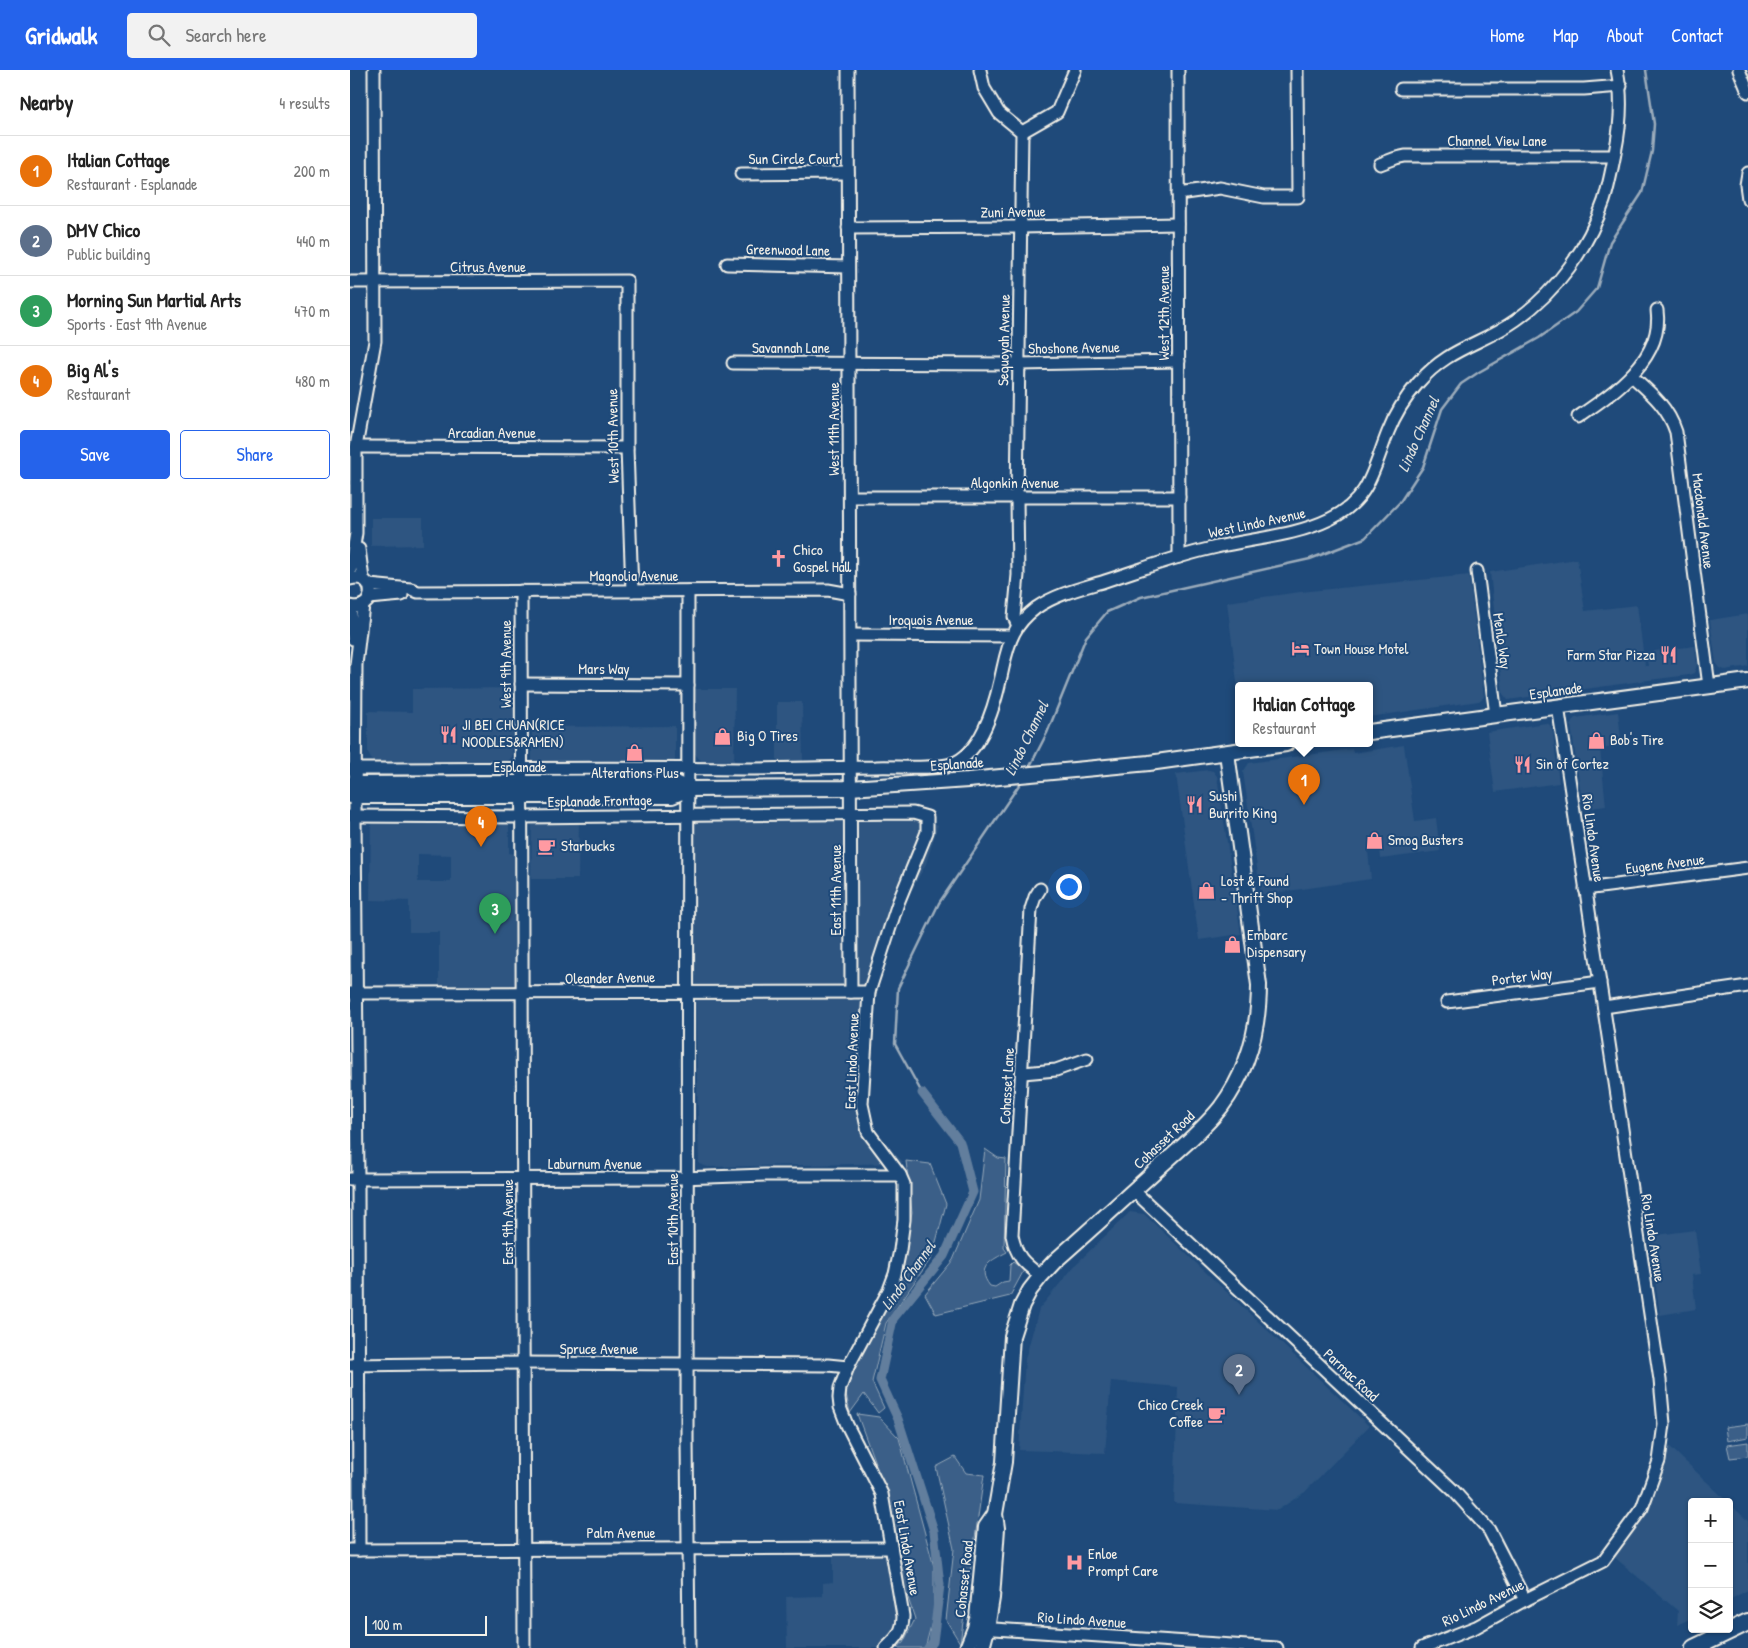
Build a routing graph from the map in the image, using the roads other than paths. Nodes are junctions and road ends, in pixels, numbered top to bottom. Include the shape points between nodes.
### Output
1 (374, 70) edge
2 (848, 70) edge
3 (980, 70) edge
4 (1075, 70) edge
5 (1178, 70) edge
6 (1297, 70) edge
7 (1617, 70) edge
8 (1739, 70) edge
9 (1621, 86) junction
10 (1401, 89) dead end
11 (1748, 92) edge
12 (1022, 132) junction
13 (1614, 156) junction
14 (1380, 164) dead end
15 (848, 173) junction
16 (1748, 173) edge
17 (741, 174) dead end
18 (1178, 194) junction
19 (1748, 199) edge
20 (1178, 224) junction
21 (1021, 227) junction
22 (848, 228) junction
23 (727, 264) dead end
24 (848, 267) junction
25 (627, 281) joint
26 (350, 282) edge
27 (376, 282) junction
28 (1657, 310) dead end
29 (1179, 361) junction
30 (849, 362) junction
31 (733, 363) dead end
32 (1018, 364) junction
33 (1632, 376) junction
34 (350, 410) edge
35 (362, 411) junction
36 (1578, 417) dead end
37 (356, 447) junction
38 (627, 448) junction
39 (1180, 497) junction
40 (850, 498) junction
41 (1017, 498) junction
42 (356, 533) junction
43 (1179, 557) junction
44 (1477, 571) dead end
45 (350, 572) edge
46 (350, 578) edge
47 (366, 582) junction
48 (521, 591) junction
49 (632, 591) junction
50 (688, 591) junction
51 (418, 592) junction
52 (850, 594) junction
53 (366, 602) junction
54 (350, 607) edge
55 (1015, 631) junction
56 (850, 635) junction
57 (356, 665) junction
58 (1748, 681) edge
59 (521, 684) junction
60 (688, 685) junction
61 (1710, 686) junction
62 (1558, 706) junction
63 (1496, 715) junction
64 (1373, 731) edge
65 (1264, 747) edge
66 (1227, 752) junction
67 (688, 768) junction
68 (850, 768) junction
69 (353, 769) edge
70 (522, 783) junction
71 (850, 788) junction
72 (688, 789) junction
73 (353, 790) edge
74 (851, 814) junction
75 (352, 816) edge
76 (688, 816) junction
77 (522, 817) junction
78 (927, 832) joint
79 (1748, 868) edge
80 (1040, 889) dead end
81 (1585, 889) junction
82 (1600, 982) junction
83 (1748, 986) edge
84 (688, 992) junction
85 (851, 992) junction
86 (869, 992) junction
87 (353, 993) edge
88 (522, 994) junction
89 (1448, 1002) dead end
90 (1604, 1007) junction
91 (1087, 1059) dead end
92 (1023, 1073) junction
93 (900, 1174) junction
94 (688, 1178) junction
95 (354, 1179) edge
96 (523, 1180) junction
97 (1133, 1190) junction
98 (1041, 1276) junction
99 (523, 1363) junction
100 (688, 1364) junction
101 (354, 1365) edge
102 (848, 1368) junction
103 (523, 1548) junction
104 (689, 1548) junction
105 (891, 1548) junction
106 (354, 1550) edge
107 (1525, 1600) junction
108 (1748, 1622) edge
109 (981, 1628) junction
110 (524, 1648) edge
111 (689, 1648) edge
112 (886, 1648) edge
113 (967, 1648) edge
114 (982, 1648) edge
115 (1277, 1648) edge
116 (1422, 1648) edge
117 (1694, 1648) edge

1 - 27 street
2 - 15 street, West 11th Avenue
3 - 12 street via 984,88 999,113
4 - 12 street via 1057,112
5 - 18 street, West 12th Avenue
6 - 18 street via 1298,197 1264,197 1220,188
7 - 9 street, West Lindo Avenue
8 - 11 street
9 - 10 street
9 - 13 street, West Lindo Avenue via 1621,116
12 - 21 street, Sequoyah Avenue
13 - 14 street, Channel View Lane via 1406,156
13 - 43 street, West Lindo Avenue via 1606,196 1596,222 1564,273 1527,313 1451,354 1422,378 1395,416 1372,479 1354,503 1336,516 1311,527
15 - 17 street, Sun Circle Court
15 - 22 street, West 11th Avenue
16 - 19 street
18 - 20 street, West 12th Avenue
20 - 21 street, Zuni Avenue
20 - 29 street, West 12th Avenue
21 - 22 street, Zuni Avenue
21 - 32 street, Sequoyah Avenue
22 - 24 street, West 11th Avenue
23 - 24 street, Greenwood Lane
24 - 30 street, West 11th Avenue
25 - 27 street, Citrus Avenue
25 - 38 street, West 10th Avenue
26 - 27 street, Citrus Avenue
27 - 35 street via 374,351
28 - 33 street via 1655,338
29 - 32 street, Shoshone Avenue
29 - 39 street, West 12th Avenue
30 - 31 street, Savannah Lane
30 - 32 street, Shoshone Avenue
30 - 40 street, West 11th Avenue
32 - 41 street, Sequoyah Avenue
33 - 36 street
33 - 61 street, Macdonald Avenue via 1660,402 1676,432
34 - 35 street
35 - 37 street
37 - 38 street, Arcadian Avenue
37 - 42 street
38 - 49 street, West 10th Avenue
39 - 41 street, Algonkin Avenue
39 - 43 street, West 12th Avenue
40 - 41 street, Algonkin Avenue
40 - 52 street, West 11th Avenue
41 - 55 street, Sequoyah Avenue
42 - 45 street
42 - 47 street
43 - 55 street, West Lindo Avenue via 1059,596 1036,609
44 - 63 street, Menlo Way
46 - 47 street, Magnolia Avenue
47 - 51 street, Magnolia Avenue
47 - 53 street via 370,594
48 - 49 street, Magnolia Avenue
48 - 51 street, Magnolia Avenue
48 - 59 street, West 9th Avenue
49 - 50 street, Magnolia Avenue
50 - 52 street, Magnolia Avenue via 828,590
50 - 60 street
51 - 53 street, Magnolia Avenue
52 - 56 street, West 11th Avenue
53 - 54 street, Magnolia Avenue via 359,607
53 - 57 street
54 - 57 street
55 - 56 street, Iroquois Avenue
55 - 68 street via 987,721 963,757 951,764 937,766
56 - 68 street, West 11th Avenue
57 - 69 street
58 - 61 main road, Esplanade
59 - 60 street, Mars Way
59 - 70 street, West 9th Avenue
60 - 67 street
61 - 62 main road, Esplanade
62 - 63 main road, Esplanade
62 - 81 street, Rio Lindo Avenue
63 - 64 main road, Esplanade
65 - 66 main road, Esplanade
66 - 71 main road, Esplanade via 1139,764
66 - 97 main road, Cohasset Road via 1259,985 1254,1035 1243,1069 1220,1107
67 - 68 street, Esplanade Frontage
67 - 70 street, Esplanade Frontage
67 - 72 street
68 - 71 street, West 11th Avenue
69 - 70 street, Esplanade Frontage
69 - 73 street
70 - 72 main road, Esplanade via 673,782
70 - 73 main road, Esplanade
70 - 77 street, East 9th Avenue
71 - 72 main road, Esplanade
71 - 74 street, East 11th Avenue
72 - 76 street, East 10th Avenue
73 - 75 street
74 - 76 street, Esplanade Frontage
74 - 78 street, Esplanade Frontage via 913,813 927,817
74 - 85 street, East 11th Avenue
75 - 77 street, Esplanade Frontage
75 - 87 street
76 - 77 street, Esplanade Frontage
76 - 84 street, East 10th Avenue
77 - 88 street, East 9th Avenue
78 - 86 street, East Lindo Avenue via 898,903
79 - 81 street, Eugene Avenue
80 - 92 street, Cohasset Lane via 1031,909
81 - 82 street, Rio Lindo Avenue
82 - 89 street, Porter Way
82 - 90 street, Rio Lindo Avenue
83 - 90 street
84 - 85 street, Oleander Avenue
84 - 88 street, Oleander Avenue
84 - 94 street, East 10th Avenue
85 - 86 street, Oleander Avenue
86 - 93 street, East Lindo Avenue via 862,1104 868,1132
87 - 88 street, Oleander Avenue
87 - 95 street
88 - 96 street, East 9th Avenue
90 - 107 street, Rio Lindo Avenue via 1660,1380 1664,1416 1662,1444 1642,1508 1603,1561
91 - 92 street via 1056,1070
92 - 98 street, Cohasset Lane via 1012,1235 1018,1255
93 - 94 street, Laburnum Avenue
93 - 102 street, East Lindo Avenue via 906,1194 896,1274
94 - 96 street, Laburnum Avenue
94 - 100 street, East 10th Avenue
95 - 96 street, Laburnum Avenue
95 - 101 street
96 - 99 street, East 9th Avenue
97 - 98 main road, Cohasset Road
97 - 107 street, Parmac Road via 1453,1490 1489,1530
98 - 109 main road, Cohasset Road via 1022,1305 1012,1336 1004,1462 995,1514 992,1598
99 - 100 street, Spruce Avenue
99 - 101 street, Spruce Avenue
99 - 103 street, East 9th Avenue
100 - 102 street, Spruce Avenue
100 - 104 street, East 10th Avenue
101 - 106 street
102 - 105 street, East Lindo Avenue via 840,1388 840,1408 882,1494
103 - 104 street, Palm Avenue
103 - 106 street, Palm Avenue
103 - 110 street, East 9th Avenue
104 - 105 street, Palm Avenue
104 - 111 street, East 10th Avenue
105 - 112 street, East Lindo Avenue via 903,1626 898,1638
107 - 116 street, Rio Lindo Avenue via 1476,1627
108 - 117 highway
109 - 113 main road, Cohasset Road
109 - 114 main road, Cohasset Road
109 - 115 street, Rio Lindo Avenue

